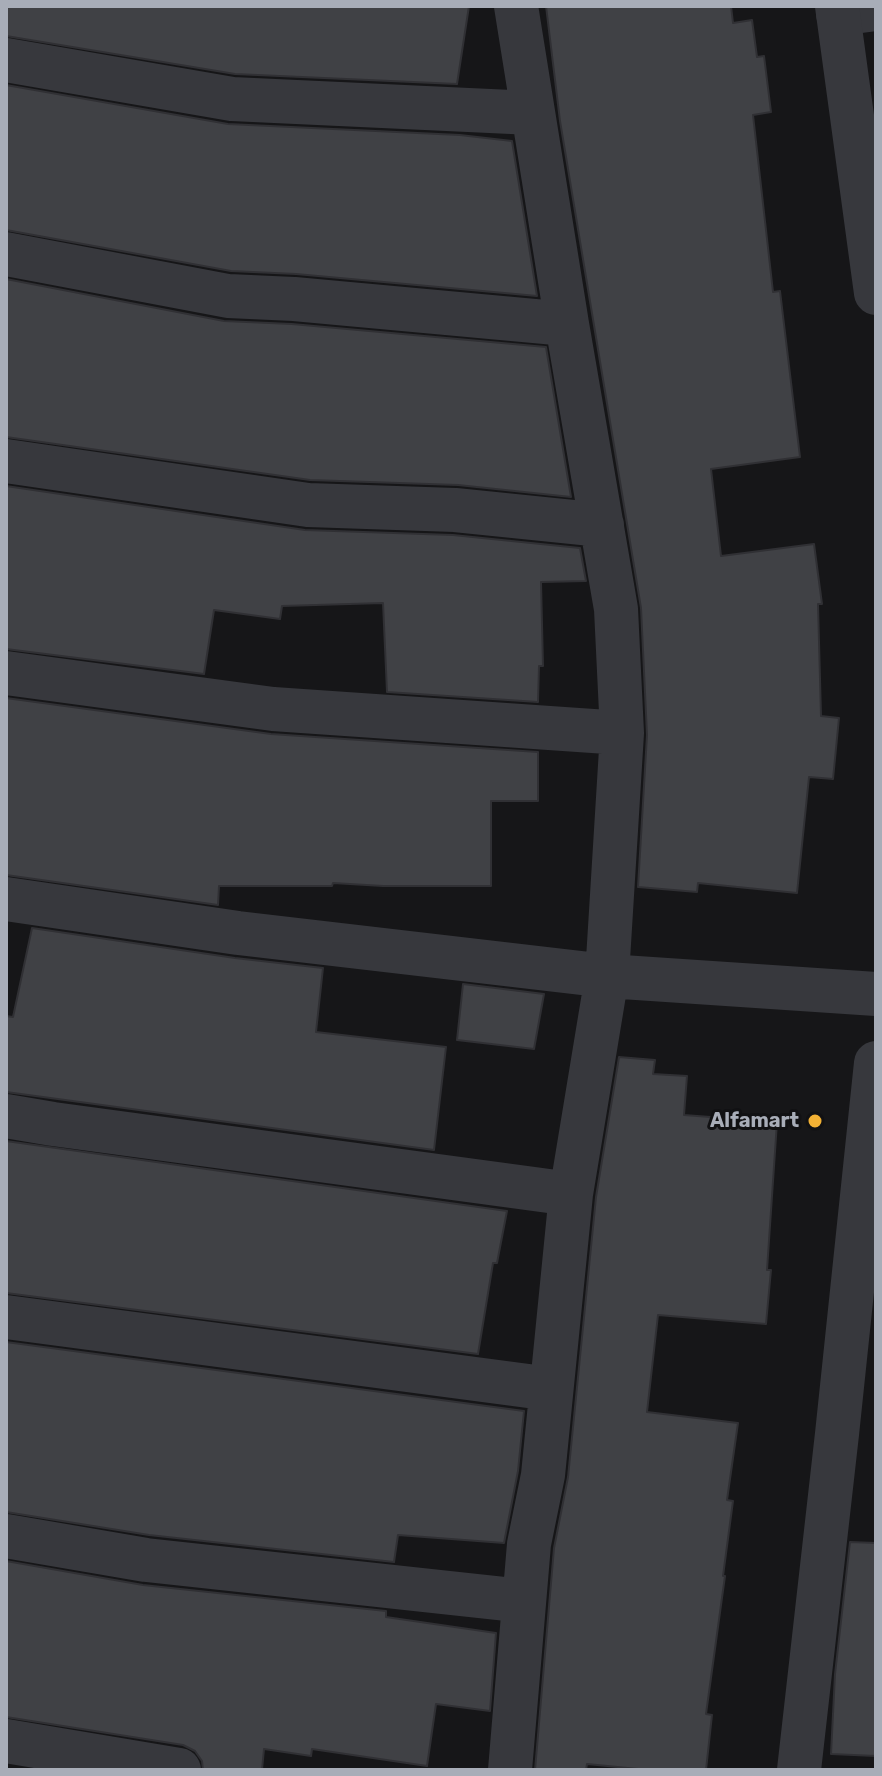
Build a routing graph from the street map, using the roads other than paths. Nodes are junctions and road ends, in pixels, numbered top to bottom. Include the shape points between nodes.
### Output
1 (516, 6) edge
2 (850, 9) edge
3 (6, 60) edge
4 (533, 113) junction
5 (6, 254) edge
6 (876, 293) edge
7 (567, 324) junction
8 (6, 461) edge
9 (602, 525) junction
10 (6, 673) edge
11 (622, 733) junction
12 (6, 899) edge
13 (607, 976) junction
14 (876, 994) edge
15 (876, 1063) edge
16 (6, 1116) edge
17 (571, 1194) junction
18 (6, 1317) edge
19 (551, 1389) junction
20 (6, 1536) edge
21 (524, 1601) junction
22 (6, 1741) edge
23 (179, 1770) edge
24 (510, 1770) edge
25 (799, 1770) edge

1 - 4 street
2 - 6 street
3 - 4 street via 232,99
4 - 7 street
5 - 7 street via 228,296
7 - 9 street
8 - 9 street via 308,505 455,510
9 - 11 street via 616,609
10 - 11 street via 273,709
11 - 13 street
12 - 13 street via 238,933
13 - 14 street
13 - 17 street
15 - 25 street
16 - 17 street
17 - 19 street
18 - 19 street
19 - 21 street
20 - 21 street via 146,1560
21 - 24 street
22 - 23 street

